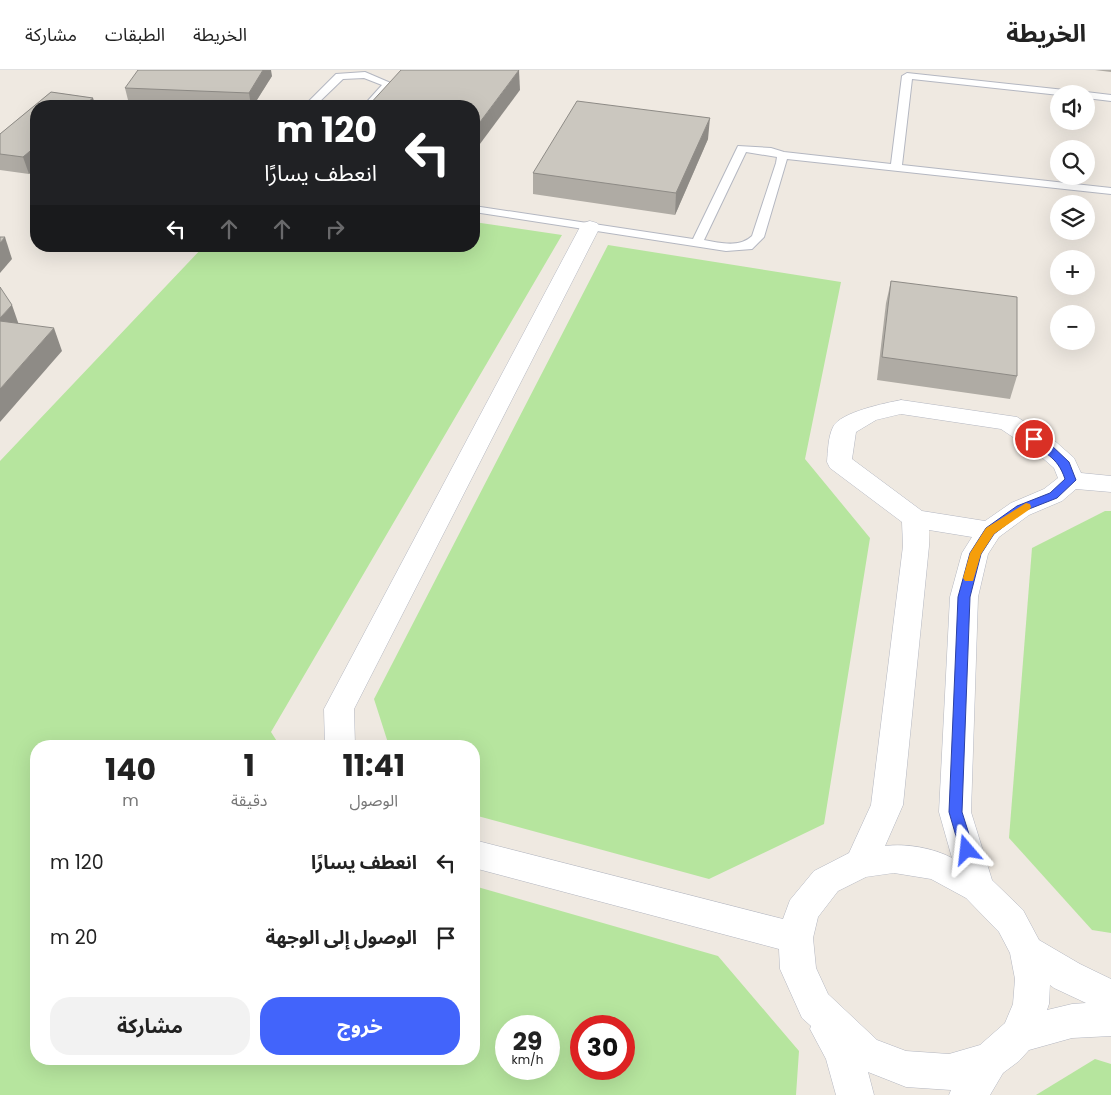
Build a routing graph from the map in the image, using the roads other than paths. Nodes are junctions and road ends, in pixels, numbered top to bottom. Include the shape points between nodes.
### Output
1 (1050, 91) edge
2 (1095, 96) edge
3 (1111, 98) edge
4 (315, 100) edge
5 (373, 100) edge
6 (782, 155) junction
7 (896, 167) junction
8 (1111, 191) edge
9 (480, 210) edge
10 (590, 227) junction
11 (697, 243) junction
12 (1071, 480) junction
13 (1111, 484) edge
14 (915, 519) junction
15 (983, 542) junction
16 (340, 740) edge
17 (480, 856) edge
18 (861, 862) junction
19 (978, 888) junction
20 (796, 938) junction
21 (1027, 951) junction
22 (1111, 997) edge
23 (814, 1006) junction
24 (1111, 1019) edge
25 (1018, 1035) junction
26 (990, 1060) junction
27 (855, 1095) edge
28 (968, 1095) edge

1 - 7 lane via 906,76
2 - 3 lane
4 - 5 lane via 340,76 365,75 388,84
6 - 7 lane
6 - 11 lane via 742,148
6 - 11 lane via 758,237 748,246
7 - 8 lane
9 - 10 lane
10 - 11 lane
10 - 16 street via 338,709
12 - 13 street
12 - 14 street via 1065,464 1008,422 901,407 868,415 844,428 839,462
12 - 15 street via 1053,496 1020,509
14 - 15 street
14 - 18 street via 916,546 887,805
15 - 19 street via 964,597 955,812
17 - 20 street
18 - 19 street via 894,859 937,866
18 - 20 street via 826,881 802,911
19 - 21 street via 1011,921
20 - 23 street via 798,969
21 - 22 street via 1067,976
21 - 25 street via 1032,979 1031,1004
23 - 26 street via 864,1053 906,1069 949,1072
23 - 27 street via 843,1052
24 - 25 street via 1072,1021
25 - 26 street
26 - 28 street

